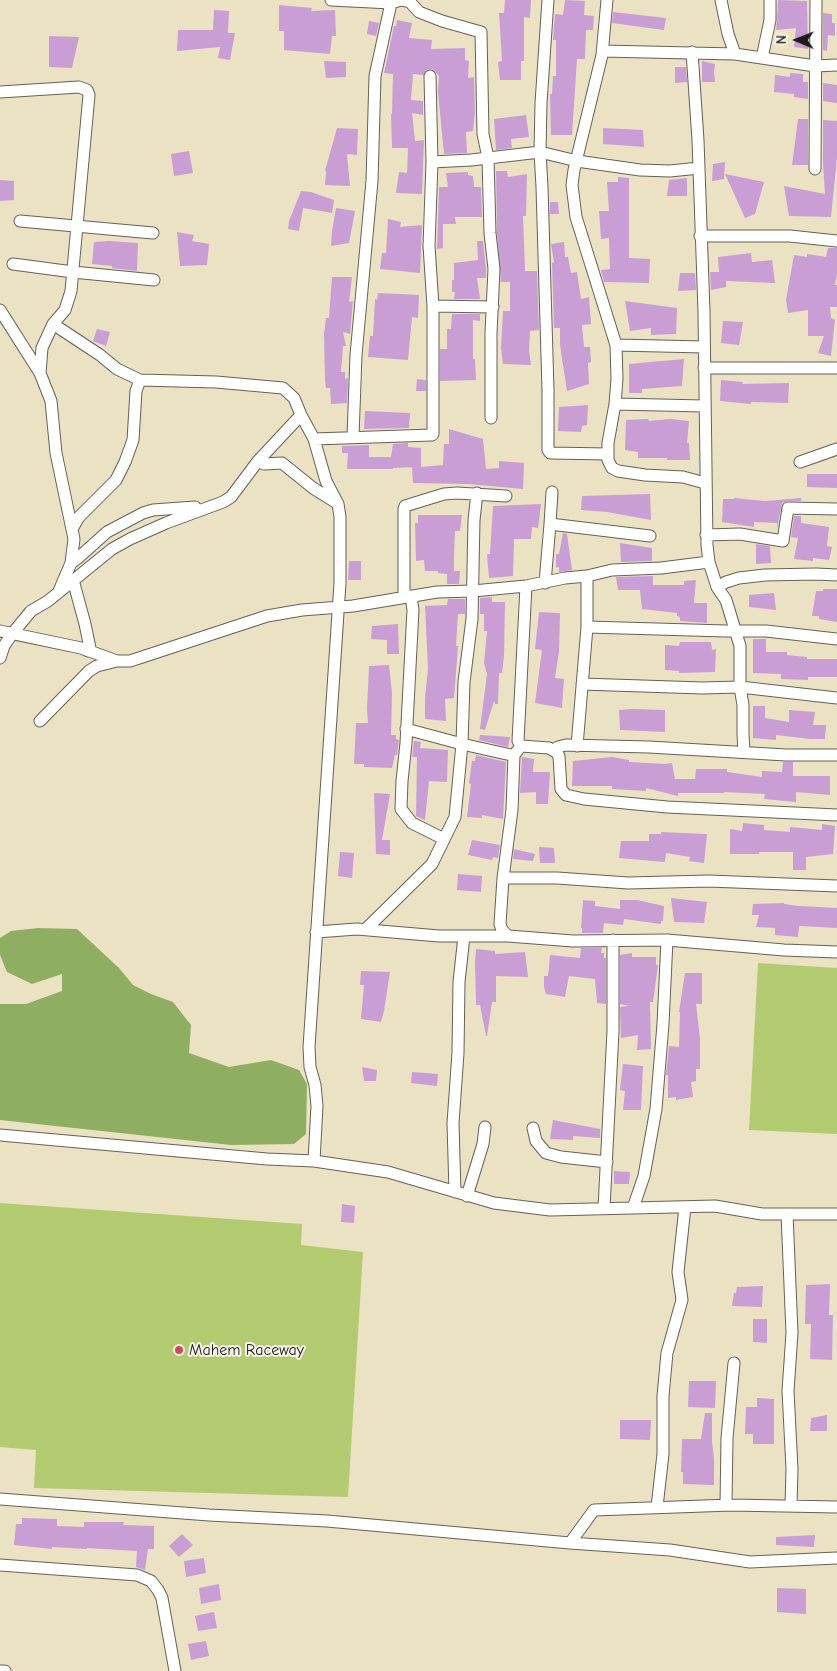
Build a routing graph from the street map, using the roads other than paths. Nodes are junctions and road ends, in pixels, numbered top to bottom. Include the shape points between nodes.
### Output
1 (331, 0) edge
2 (548, 0) edge
3 (607, 0) edge
4 (721, 0) edge
5 (770, 0) edge
6 (816, 0) edge
7 (410, 1) edge
8 (391, 3) junction
9 (603, 50) junction
10 (692, 52) junction
11 (735, 54) junction
12 (762, 58) junction
13 (837, 65) edge
14 (815, 66) junction
15 (430, 76) dead end
16 (0, 92) edge
17 (540, 152) junction
18 (488, 158) junction
19 (577, 161) junction
20 (432, 162) junction
21 (699, 168) junction
22 (815, 169) dead end
23 (20, 221) dead end
24 (77, 227) junction
25 (154, 233) dead end
26 (700, 236) junction
27 (837, 241) edge
28 (13, 264) dead end
29 (73, 272) junction
30 (154, 280) dead end
31 (434, 306) junction
32 (493, 307) junction
33 (0, 310) edge
34 (54, 324) junction
35 (616, 345) junction
36 (704, 347) junction
37 (704, 368) junction
38 (837, 368) edge
39 (40, 373) junction
40 (140, 380) junction
41 (615, 404) junction
42 (704, 406) junction
43 (301, 415) junction
44 (491, 418) dead end
45 (353, 437) junction
46 (314, 439) junction
47 (837, 450) edge
48 (607, 454) junction
49 (258, 461) junction
50 (800, 462) dead end
51 (705, 483) junction
52 (238, 489) junction
53 (552, 492) dead end
54 (477, 493) junction
55 (506, 496) dead end
56 (338, 504) junction
57 (837, 509) edge
58 (550, 524) junction
59 (72, 529) junction
60 (650, 536) dead end
61 (706, 536) junction
62 (709, 562) junction
63 (71, 563) junction
64 (837, 575) edge
65 (587, 576) junction
66 (73, 580) junction
67 (545, 583) junction
68 (526, 586) junction
69 (717, 587) junction
70 (473, 591) junction
71 (58, 593) junction
72 (408, 596) junction
73 (337, 607) junction
74 (587, 626) junction
75 (735, 630) junction
76 (0, 631) edge
77 (12, 634) junction
78 (837, 640) edge
79 (88, 651) junction
80 (0, 658) edge
81 (117, 661) junction
82 (582, 684) junction
83 (740, 688) junction
84 (837, 698) edge
85 (40, 722) dead end
86 (406, 729) junction
87 (462, 744) junction
88 (578, 746) junction
89 (518, 750) junction
90 (554, 750) junction
91 (744, 752) junction
92 (837, 755) edge
93 (837, 815) edge
94 (444, 839) junction
95 (503, 878) junction
96 (837, 886) edge
97 (366, 930) junction
98 (316, 932) junction
99 (464, 936) junction
100 (508, 936) junction
101 (613, 940) junction
102 (667, 940) junction
103 (837, 952) edge
104 (485, 1127) dead end
105 (533, 1128) dead end
106 (0, 1135) edge
107 (314, 1161) junction
108 (607, 1162) junction
109 (454, 1192) junction
110 (467, 1196) junction
111 (685, 1207) junction
112 (604, 1208) junction
113 (634, 1208) junction
114 (787, 1214) junction
115 (837, 1214) edge
116 (734, 1363) dead end
117 (0, 1499) edge
118 (726, 1505) junction
119 (791, 1506) junction
120 (657, 1507) junction
121 (837, 1507) edge
122 (570, 1543) junction
123 (837, 1558) edge
124 (0, 1565) edge
125 (0, 1671) edge
126 (5, 1671) edge
127 (175, 1671) edge

1 - 8 street
2 - 17 street
3 - 9 street
4 - 11 street
5 - 12 street via 770,20
6 - 14 street
7 - 8 street
7 - 18 street via 419,12 481,32 483,134
8 - 45 street via 375,76 372,180 356,355
9 - 10 street
9 - 19 street
10 - 11 street
10 - 21 street
11 - 12 street
12 - 14 street
13 - 14 street
14 - 22 street
15 - 20 street
16 - 24 street via 79,87 87,90
17 - 18 street
17 - 19 street
17 - 48 street via 548,450 550,453
18 - 20 street
18 - 32 street
19 - 21 street via 640,170
19 - 35 street via 572,185 576,217
20 - 31 street via 429,246
21 - 26 street
23 - 24 street
24 - 25 street
24 - 29 street
26 - 27 street via 790,236
26 - 36 street
28 - 29 street
29 - 30 street
29 - 34 street via 65,310
31 - 32 street
31 - 45 street via 432,436
32 - 44 street
33 - 39 street
34 - 39 street via 42,348
34 - 40 street via 117,369
35 - 36 street
35 - 41 street
36 - 37 street
37 - 38 street
37 - 42 street
39 - 59 street via 51,401 56,453
40 - 43 street via 283,388 294,398
40 - 59 street via 136,391 133,440 125,462 116,480 79,517
41 - 42 street
41 - 48 street
42 - 51 street
43 - 46 street
43 - 49 street
45 - 46 street
46 - 56 street via 326,481
47 - 50 street
48 - 51 street via 612,468 618,471
49 - 52 street
49 - 56 street via 282,463
51 - 61 street
52 - 63 street via 194,508 143,513 107,532
52 - 66 street via 223,502 130,539
53 - 58 street
54 - 55 street
54 - 70 street
54 - 72 street via 444,494 405,506
56 - 73 street via 340,583
57 - 61 street via 788,508 783,541 740,534
58 - 60 street
58 - 67 street
59 - 63 street
61 - 62 street
62 - 65 street via 612,570
62 - 69 street
63 - 71 street
64 - 69 street via 765,575 739,578
65 - 67 street
65 - 74 street
66 - 71 street
66 - 79 street via 85,624
67 - 68 street
68 - 70 street
68 - 89 street
69 - 75 street via 726,600
70 - 72 street
70 - 87 street
71 - 77 street via 31,611
72 - 73 street
72 - 86 street via 413,610
73 - 81 street via 267,616 130,661
73 - 98 street
74 - 75 street
74 - 82 street
75 - 78 street
75 - 83 street via 740,646
76 - 77 street
77 - 79 street
77 - 80 street
79 - 81 street
81 - 85 street via 89,671
82 - 83 street
82 - 88 street
83 - 84 street
83 - 91 street
86 - 87 street
86 - 94 street via 401,809 412,823
87 - 89 street via 510,756
87 - 94 street via 455,817
88 - 90 street via 561,746
88 - 91 street
89 - 90 street
89 - 95 street
90 - 93 street via 559,756 561,786 566,795 667,807
91 - 92 street
94 - 97 street via 432,864
95 - 96 street
95 - 100 street via 500,924
97 - 98 street
97 - 99 street
98 - 107 street via 309,1047 317,1106
99 - 100 street
99 - 109 street via 453,1123
100 - 101 street via 573,941
101 - 102 street
101 - 108 street
102 - 103 street
102 - 113 street via 656,1109 644,1176
104 - 110 street
105 - 108 street via 536,1141 546,1153
106 - 107 street
107 - 109 street via 388,1172
108 - 112 street
109 - 110 street
110 - 112 street via 550,1210
111 - 113 street
111 - 114 street via 715,1206 756,1214
111 - 120 street via 678,1272 682,1300 666,1353 663,1454
112 - 113 street
114 - 115 street
114 - 119 street via 792,1333 788,1391
116 - 118 street via 727,1438
117 - 122 street via 327,1521
118 - 119 street
118 - 120 street
119 - 121 street
120 - 122 street via 594,1510
122 - 123 street via 670,1550 750,1562
124 - 127 street via 137,1575 151,1581 162,1598
125 - 126 street

